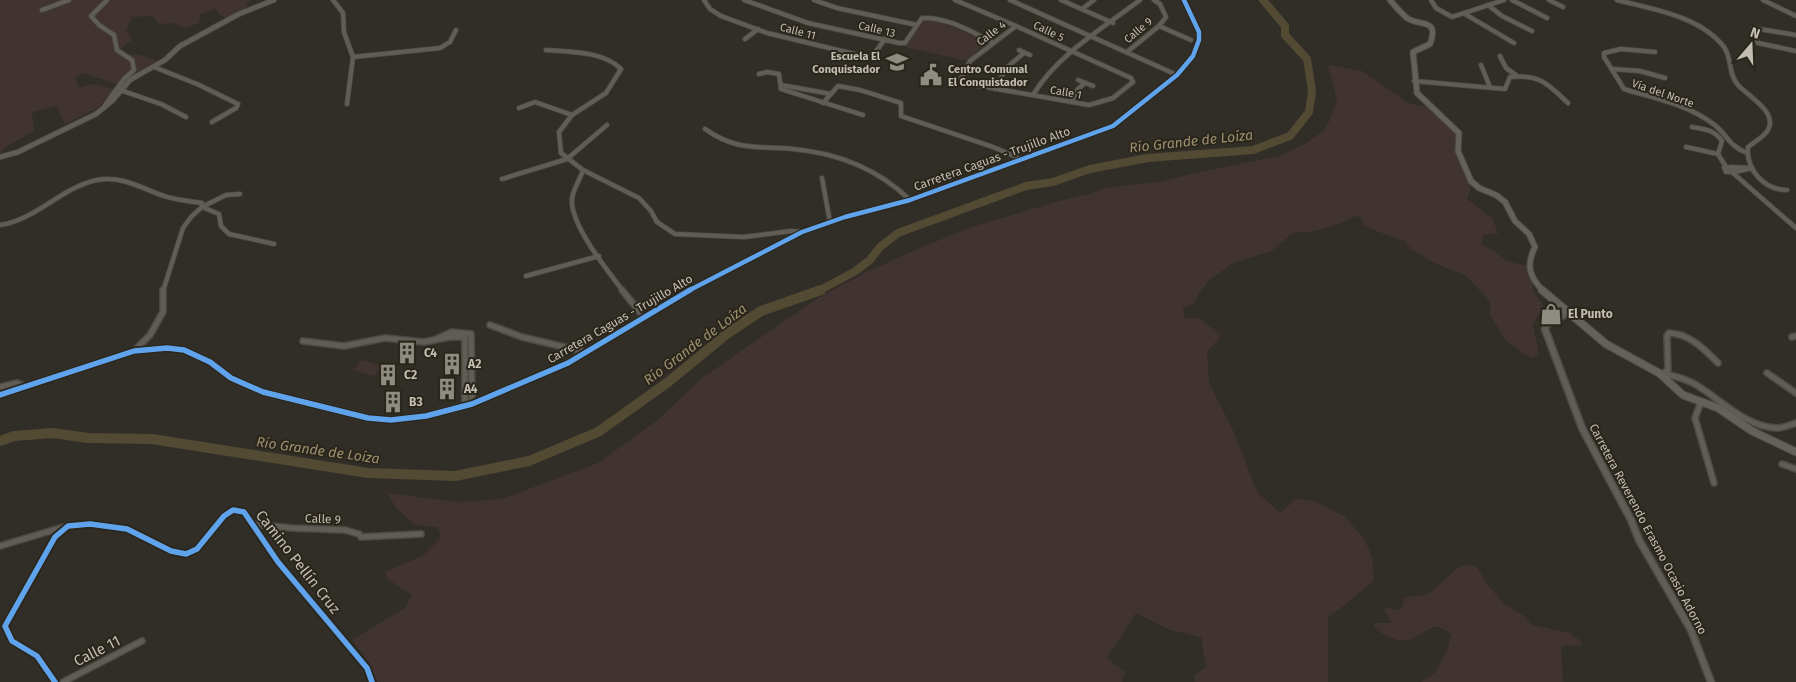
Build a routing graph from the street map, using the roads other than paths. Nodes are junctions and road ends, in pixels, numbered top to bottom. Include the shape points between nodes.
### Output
1 (69, 0) edge
2 (107, 0) edge
3 (333, 0) edge
4 (704, 0) edge
5 (744, 0) edge
6 (814, 0) edge
7 (955, 0) edge
8 (1010, 0) edge
9 (1061, 0) edge
10 (1094, 0) edge
11 (1140, 0) edge
12 (1154, 0) edge
13 (1184, 0) edge
14 (1390, 0) edge
15 (1431, 0) edge
16 (1504, 0) edge
17 (1512, 0) edge
18 (1549, 0) edge
19 (1617, 0) edge
20 (1763, 0) edge
21 (271, 1) edge
22 (1628, 1) edge
23 (1488, 5) junction
24 (1563, 7) dead end
25 (1082, 9) junction
26 (42, 10) dead end
27 (1465, 14) junction
28 (1796, 16) edge
29 (1547, 18) dead end
30 (1113, 23) junction
31 (917, 25) junction
32 (1017, 25) junction
33 (1159, 26) junction
34 (758, 29) junction
35 (456, 30) dead end
36 (1532, 31) dead end
37 (1796, 35) edge
38 (1093, 36) junction
39 (745, 39) dead end
40 (885, 39) junction
41 (1191, 40) dead end
42 (992, 42) junction
43 (1514, 43) dead end
44 (546, 50) dead end
45 (1019, 50) dead end
46 (1796, 51) edge
47 (1024, 52) junction
48 (1072, 52) junction
49 (1127, 52) junction
50 (1655, 52) dead end
51 (1030, 55) dead end
52 (1500, 56) dead end
53 (353, 57) junction
54 (1481, 65) dead end
55 (154, 67) junction
56 (1612, 69) junction
57 (759, 74) dead end
58 (1177, 74) junction
59 (1517, 76) junction
60 (1665, 78) dead end
61 (960, 80) joint
62 (1078, 80) dead end
63 (1414, 81) junction
64 (1133, 82) joint
65 (1085, 83) junction
66 (781, 85) junction
67 (1093, 86) dead end
68 (1490, 87) junction
69 (995, 89) junction
70 (120, 90) junction
71 (831, 94) junction
72 (1033, 96) junction
73 (1071, 102) junction
74 (823, 103) junction
75 (1568, 103) dead end
76 (347, 104) dead end
77 (104, 107) junction
78 (519, 108) dead end
79 (572, 115) junction
80 (863, 115) dead end
81 (186, 117) dead end
82 (212, 122) dead end
83 (607, 125) dead end
84 (1692, 127) dead end
85 (705, 129) dead end
86 (1689, 153) dead end
87 (1747, 153) junction
88 (1718, 154) junction
89 (0, 157) edge
90 (567, 159) junction
91 (1021, 160) junction
92 (1728, 167) junction
93 (1752, 168) junction
94 (583, 170) junction
95 (1734, 172) junction
96 (822, 178) dead end
97 (502, 179) dead end
98 (1787, 190) dead end
99 (240, 194) dead end
100 (910, 200) junction
101 (202, 207) junction
102 (830, 222) junction
103 (0, 225) edge
104 (1796, 228) edge
105 (802, 232) junction
106 (274, 244) dead end
107 (599, 256) junction
108 (526, 276) dead end
109 (1568, 313) junction
110 (643, 316) junction
111 (490, 325) dead end
112 (434, 340) junction
113 (303, 341) dead end
114 (134, 351) junction
115 (587, 352) junction
116 (1718, 363) dead end
117 (1662, 373) junction
118 (1767, 373) dead end
119 (0, 387) edge
120 (26, 387) junction
121 (1796, 393) edge
122 (0, 395) edge
123 (1701, 402) junction
124 (472, 404) junction
125 (465, 406) junction
126 (1796, 423) edge
127 (1796, 452) edge
128 (1782, 464) dead end
129 (1796, 469) edge
130 (1714, 483) dead end
131 (253, 524) junction
132 (68, 526) junction
133 (421, 534) dead end
134 (0, 546) edge
135 (142, 642) dead end
136 (56, 682) edge
137 (63, 682) edge
138 (372, 682) edge
139 (1711, 682) edge

1 - 26 street
2 - 77 street via 91,16 114,35 118,50 135,66
3 - 53 street via 343,12 344,32
4 - 34 street, Calle 11 via 721,16
5 - 40 street, Calle 13 via 808,23
6 - 31 street
7 - 32 street, Calle 5
8 - 38 street
9 - 25 street
10 - 25 street
11 - 30 street
12 - 33 street, Calle 9 via 1160,4 1166,17
13 - 58 street, Carretera Caguas - Trujillo Alto via 1199,32 1199,40 1193,56
14 - 63 main road via 1408,19 1426,24 1433,30 1430,44 1413,52
15 - 27 street via 1448,16
16 - 23 street
17 - 29 street
18 - 24 street
19 - 22 street
20 - 28 street
21 - 55 street via 239,14 180,46
22 - 87 street via 1689,22 1723,46 1736,83 1764,108 1770,120 1769,128 1748,148
23 - 27 street
23 - 36 street
25 - 30 street
27 - 43 street
30 - 38 street
31 - 40 street, Calle 13 via 905,43
31 - 42 street via 925,17 944,20
32 - 42 street, Calle 4
32 - 48 street, Calle 5
33 - 41 street
33 - 49 street, Calle 9
34 - 39 street
34 - 40 street, Calle 11 via 802,43 872,58
35 - 53 street via 450,42 440,48
37 - 46 street via 1753,28 1758,43
38 - 48 street
38 - 49 street
42 - 61 street, Calle 4 via 970,61
44 - 79 street via 584,54 614,62 621,69 606,93
45 - 47 street
47 - 51 street
47 - 69 street via 1006,68
48 - 64 street, Calle 5 via 1131,78
48 - 72 street via 1043,78
49 - 58 street
50 - 56 street, Vía del Norte via 1607,50 1604,57
52 - 59 street via 1506,68
53 - 76 street
54 - 68 street
55 - 70 street via 130,80
55 - 82 street via 238,104
56 - 60 street via 1640,71
56 - 87 street, Vía del Norte via 1624,89 1699,115 1727,135 1734,148
57 - 66 street via 779,74
58 - 91 street, Carretera Caguas - Trujillo Alto via 1113,126
59 - 68 street via 1510,77 1505,90
59 - 75 street via 1545,81
61 - 69 street, Calle 1
62 - 65 street
63 - 68 street
63 - 109 main road via 1419,97 1458,133 1458,151 1471,181 1505,202 1515,222 1532,238 1535,247 1529,263 1532,274 1540,289
64 - 73 street, Calle 1 via 1102,104
65 - 67 street
65 - 73 street
66 - 71 street
66 - 74 street via 781,89
69 - 72 street, Calle 1
70 - 77 street
70 - 81 street via 161,104
71 - 74 street
71 - 91 street via 841,86 898,101 901,103 901,116 993,147
72 - 73 street, Calle 1
74 - 80 street
77 - 89 street via 35,144
78 - 79 street via 535,102
79 - 90 street via 559,132 559,145
83 - 90 street
84 - 88 street via 1720,136 1722,141
85 - 100 street via 740,147 804,150 864,166 879,173
86 - 88 street via 1686,147
87 - 93 street
88 - 92 street
90 - 94 street
90 - 97 street
91 - 100 street, Carretera Caguas - Trujillo Alto
92 - 93 street
92 - 95 street via 1723,168
93 - 95 street
93 - 98 street via 1771,188
94 - 105 street via 639,198 657,222 675,234 735,237
94 - 107 street via 572,203 588,243
95 - 104 street
96 - 102 street
99 - 101 street via 226,195
100 - 102 street, Carretera Caguas - Trujillo Alto
101 - 103 street via 202,203 164,196 127,181 98,179 78,186 13,223
101 - 106 street via 219,214 221,226 229,234
101 - 114 street via 183,228 163,286 160,319
102 - 105 street, Carretera Caguas - Trujillo Alto
105 - 110 street, Carretera Caguas - Trujillo Alto via 741,261
107 - 108 street
107 - 110 street
109 - 117 main road via 1606,344
109 - 139 street, Carretera Reverendo Erasmo Ocasio Adorno via 1546,324 1545,329 1578,419 1691,630
110 - 115 street, Carretera Caguas - Trujillo Alto
111 - 115 street via 522,337
112 - 113 street via 384,338 346,346
112 - 124 street via 455,332 471,334
112 - 125 street via 465,337
114 - 120 street, Carretera Caguas - Trujillo Alto
114 - 125 street, Carretera Caguas - Trujillo Alto via 184,350 210,362 231,378 263,392 368,418 391,420 426,416
115 - 124 street, Carretera Caguas - Trujillo Alto
116 - 117 street via 1686,336 1669,333 1668,370
117 - 123 main road via 1678,391
117 - 126 street via 1704,390 1746,419 1763,426 1787,428
118 - 121 street
119 - 120 street via 17,384
120 - 122 street, Carretera Caguas - Trujillo Alto
123 - 127 main road via 1726,412 1752,431
123 - 130 street via 1695,418
124 - 125 street, Carretera Caguas - Trujillo Alto
128 - 129 street
131 - 132 street, Camino Pellín Cruz via 244,512 233,510 224,516 197,549 186,554 171,552 127,529 90,524
131 - 133 street, Calle 9 via 345,530 359,534 361,538
131 - 138 street, Camino Pellín Cruz via 278,562 367,668
132 - 134 street
132 - 136 street via 48,548 6,626 12,641 37,656
135 - 137 street, Calle 11

